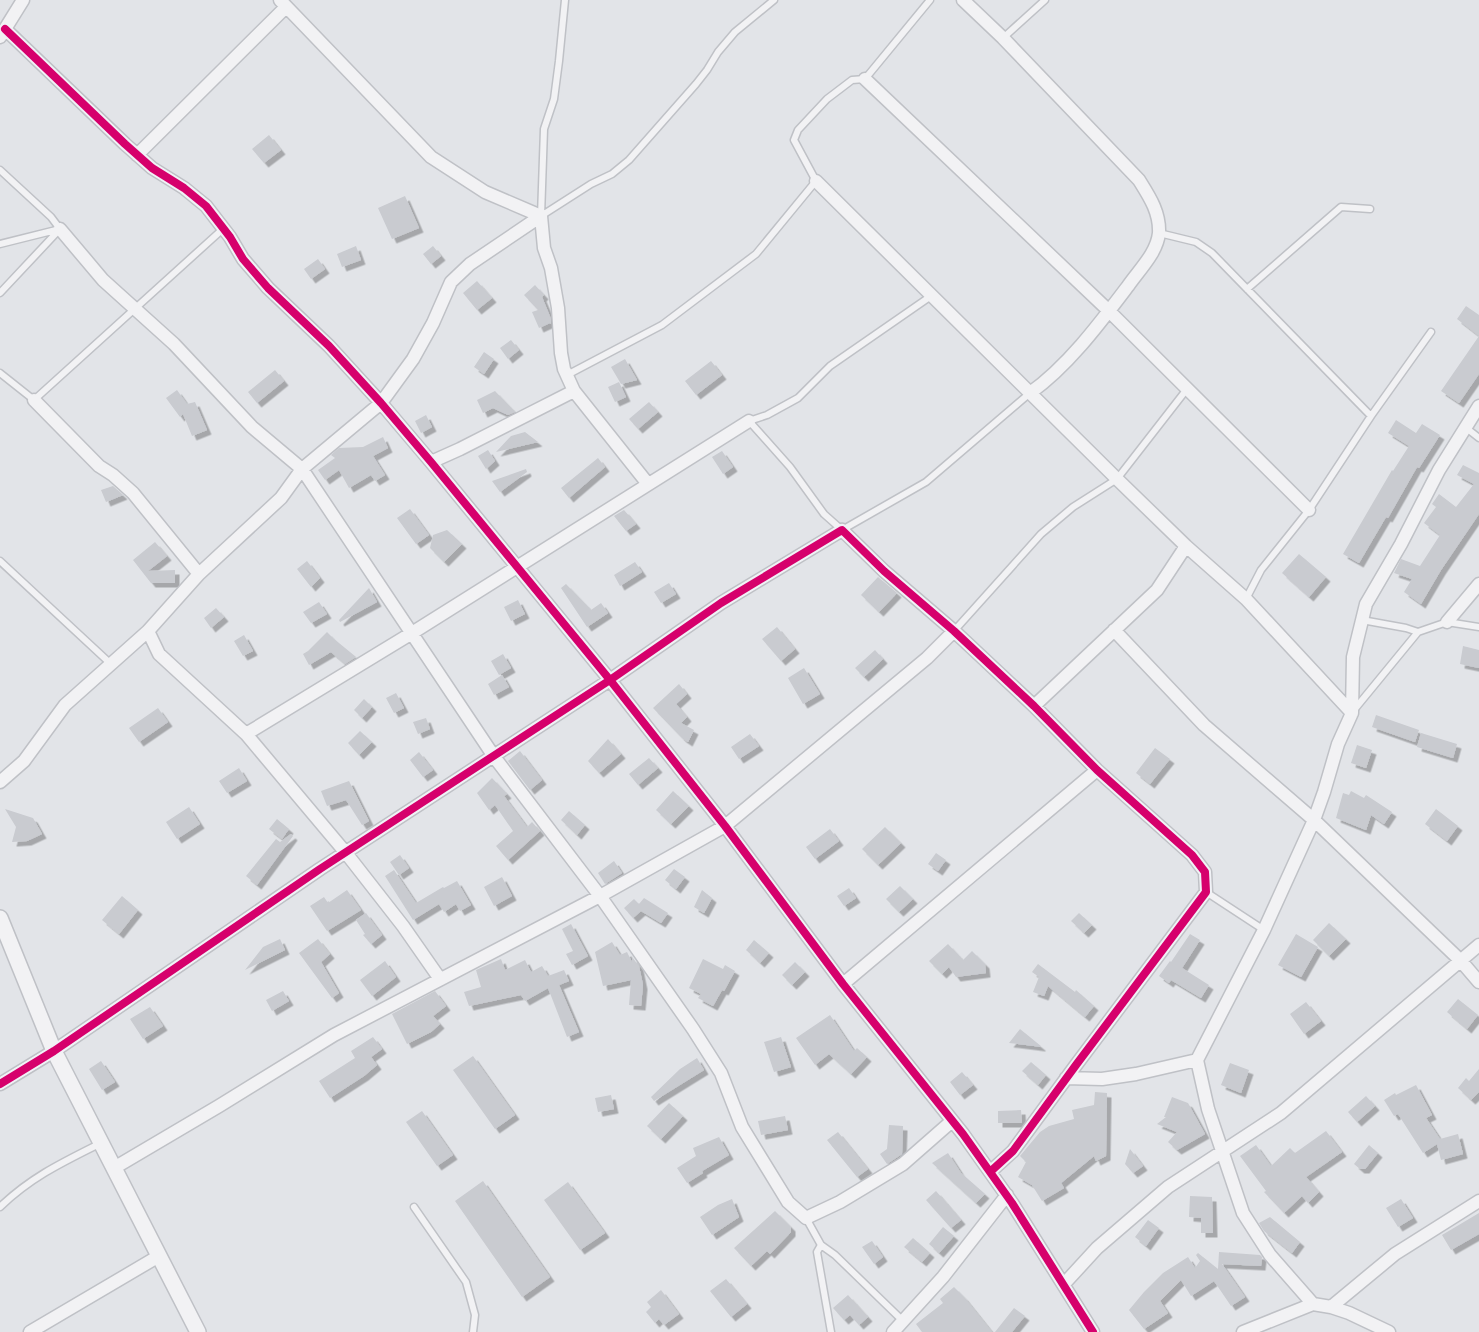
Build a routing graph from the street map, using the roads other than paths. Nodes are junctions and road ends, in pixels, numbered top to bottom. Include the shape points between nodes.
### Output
1 (23, 0) edge
2 (565, 0) edge
3 (774, 0) edge
4 (930, 0) edge
5 (963, 0) edge
6 (1045, 0) edge
7 (283, 4) edge
8 (3, 33) edge
9 (1002, 38) junction
10 (865, 79) junction
11 (137, 155) junction
12 (0, 170) edge
13 (816, 181) junction
14 (1370, 209) dead end
15 (541, 216) junction
16 (224, 228) junction
17 (60, 229) junction
18 (1159, 233) junction
19 (0, 244) edge
20 (1247, 289) junction
21 (0, 293) edge
22 (931, 296) junction
23 (136, 308) junction
24 (1109, 311) junction
25 (1431, 332) dead end
26 (0, 373) edge
27 (567, 376) junction
28 (1187, 389) junction
29 (574, 391) junction
30 (1030, 393) junction
31 (34, 400) junction
32 (380, 403) junction
33 (1479, 406) edge
34 (1372, 416) junction
35 (749, 421) junction
36 (1465, 427) junction
37 (1479, 438) edge
38 (431, 462) junction
39 (302, 469) junction
40 (1117, 479) junction
41 (648, 484) junction
42 (1309, 510) junction
43 (842, 530) junction
44 (1186, 546) junction
45 (0, 561) edge
46 (518, 566) junction
47 (199, 574) junction
48 (1479, 584) edge
49 (1246, 599) junction
50 (1362, 620) junction
51 (1447, 622) junction
52 (1479, 627) edge
53 (1114, 630) junction
54 (148, 631) junction
55 (954, 631) junction
56 (1418, 632) junction
57 (412, 633) junction
58 (112, 665) junction
59 (610, 680) junction
60 (1034, 706) junction
61 (1352, 713) junction
62 (246, 734) junction
63 (494, 756) junction
64 (1097, 770) junction
65 (0, 782) edge
66 (1314, 820) junction
67 (725, 826) junction
68 (346, 852) junction
69 (1206, 892) junction
70 (600, 896) junction
71 (0, 918) edge
72 (1264, 930) junction
73 (1479, 945) edge
74 (1461, 961) junction
75 (440, 979) junction
76 (1479, 982) edge
77 (843, 984) junction
78 (54, 1051) junction
79 (1197, 1060) junction
80 (1066, 1078) junction
81 (0, 1084) edge
82 (952, 1122) junction
83 (101, 1143) junction
84 (1222, 1153) junction
85 (114, 1168) junction
86 (990, 1172) junction
87 (1007, 1195) junction
88 (1479, 1201) edge
89 (0, 1207) edge
90 (414, 1207) dead end
91 (806, 1218) junction
92 (821, 1245) junction
93 (159, 1256) junction
94 (1064, 1284) junction
95 (1313, 1304) junction
96 (1331, 1307) junction
97 (903, 1320) junction
98 (30, 1332) edge
99 (198, 1332) edge
100 (474, 1332) edge
101 (831, 1332) edge
102 (893, 1332) edge
103 (1093, 1332) edge
104 (1243, 1332) edge
105 (1388, 1332) edge

1 - 8 street
2 - 15 lane via 554,99 544,130
3 - 15 lane via 735,32 696,84 629,160 612,174
4 - 10 lane
5 - 9 street
6 - 9 lane
7 - 11 street
7 - 15 street via 431,158 485,192
8 - 11 street
9 - 18 street via 1139,180 1153,202
10 - 13 lane via 847,83 798,130 794,140
10 - 24 street
11 - 16 street via 206,206
12 - 17 lane
13 - 22 street
13 - 27 lane via 756,254 662,325
14 - 20 lane via 1341,207
15 - 27 street
15 - 32 street via 470,264 451,282 413,359
16 - 23 lane
16 - 32 street via 243,259 268,288
17 - 19 lane
17 - 21 lane
17 - 23 street via 103,280
18 - 20 lane via 1196,242 1212,253
18 - 24 street via 1153,251
20 - 34 lane
22 - 30 street
22 - 35 lane via 830,366 798,398
23 - 31 lane
23 - 39 street via 200,369 252,427
24 - 28 street
24 - 30 street via 1091,334
25 - 34 lane
26 - 31 lane
27 - 29 street
28 - 40 lane
28 - 42 street
29 - 38 street
29 - 41 street
30 - 40 street
30 - 43 lane via 926,482
31 - 47 street via 99,466 133,493
32 - 38 street
32 - 39 street
33 - 36 street
34 - 42 lane
35 - 41 street
35 - 43 lane via 790,467 824,514
36 - 37 lane
36 - 50 street via 1366,604
38 - 46 street
39 - 47 street via 282,498
39 - 57 street
40 - 44 street
40 - 55 lane via 1073,507 1041,534
41 - 46 street
42 - 49 lane via 1262,570
43 - 55 street
43 - 59 street via 721,603
44 - 49 street
44 - 53 street via 1157,590
45 - 58 lane
46 - 57 street
46 - 59 street
47 - 54 street
48 - 51 street
49 - 61 street
50 - 56 lane
50 - 61 street via 1353,657
51 - 52 lane
51 - 56 lane
53 - 60 street
53 - 66 street via 1204,725
54 - 58 street
54 - 62 street via 160,654
55 - 60 street
55 - 67 street via 927,658
56 - 61 lane
57 - 62 street
57 - 63 street
58 - 65 street via 65,705 24,760
59 - 63 street
59 - 67 street
60 - 64 street
61 - 66 street via 1338,744
62 - 68 street
63 - 68 street
63 - 70 street
64 - 69 street via 1192,855 1205,872
64 - 77 street
66 - 72 street
66 - 74 street
67 - 70 street
67 - 77 street
68 - 75 street
68 - 78 street
69 - 72 lane
69 - 80 street
70 - 75 street
70 - 91 street via 694,1029 721,1073 742,1127 788,1202
71 - 78 street
72 - 79 street
73 - 74 street
74 - 76 street
74 - 84 street via 1281,1113
75 - 85 street via 334,1035
77 - 82 street
78 - 81 street
78 - 83 street
79 - 80 street via 1102,1079
79 - 84 street
80 - 86 street via 1013,1151
82 - 86 street
82 - 91 street via 903,1164 840,1202
83 - 85 street
83 - 89 lane via 45,1171 17,1190
84 - 94 street via 1168,1187 1097,1248
84 - 95 street via 1243,1213 1270,1255
85 - 93 street
86 - 87 street
87 - 94 street
87 - 97 street via 943,1277
88 - 96 street via 1395,1254
90 - 100 lane via 466,1282 475,1315
91 - 92 lane
92 - 97 lane
92 - 101 lane via 817,1252
93 - 98 street
93 - 99 street
94 - 103 street
95 - 96 street
95 - 104 street
96 - 105 street
97 - 102 street

